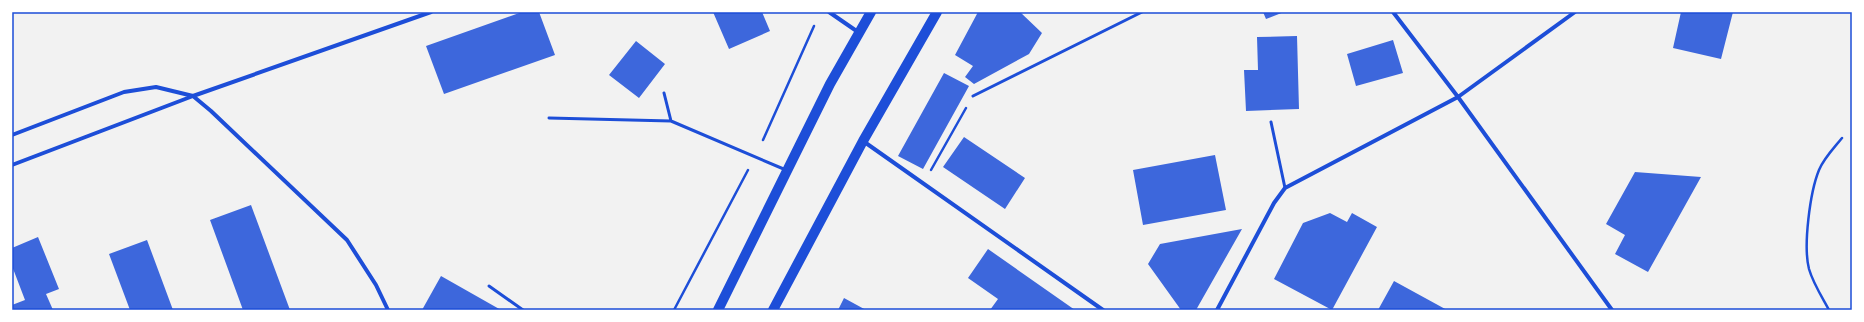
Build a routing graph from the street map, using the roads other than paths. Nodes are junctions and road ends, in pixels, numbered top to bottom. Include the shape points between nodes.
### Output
1 (431, 12) edge
2 (829, 12) edge
3 (871, 12) edge
4 (937, 12) edge
5 (1142, 12) edge
6 (1392, 12) edge
7 (1575, 12) edge
8 (859, 32) junction
9 (664, 93) dead end
10 (193, 96) junction
11 (973, 96) road end
12 (1458, 97) junction
13 (549, 118) dead end
14 (671, 121) junction
15 (1272, 122) dead end
16 (12, 135) edge
17 (863, 141) junction
18 (12, 165) edge
19 (787, 170) junction
20 (1285, 188) junction
21 (489, 286) dead end
22 (388, 310) edge
23 (523, 310) edge
24 (718, 310) edge
25 (773, 310) edge
26 (1103, 310) edge
27 (1217, 310) edge
28 (1612, 310) edge

1 - 10 street
2 - 8 street
3 - 8 main road
4 - 17 main road
5 - 11 lane
6 - 12 street
7 - 12 street
8 - 19 main road
9 - 14 lane
10 - 16 street via 156,87 124,92
10 - 18 street
10 - 22 street via 347,240 376,285
12 - 20 street
12 - 28 street
13 - 14 lane
14 - 19 lane
15 - 20 lane
17 - 25 main road
17 - 26 street
19 - 24 main road
20 - 27 street via 1274,203
21 - 23 lane

